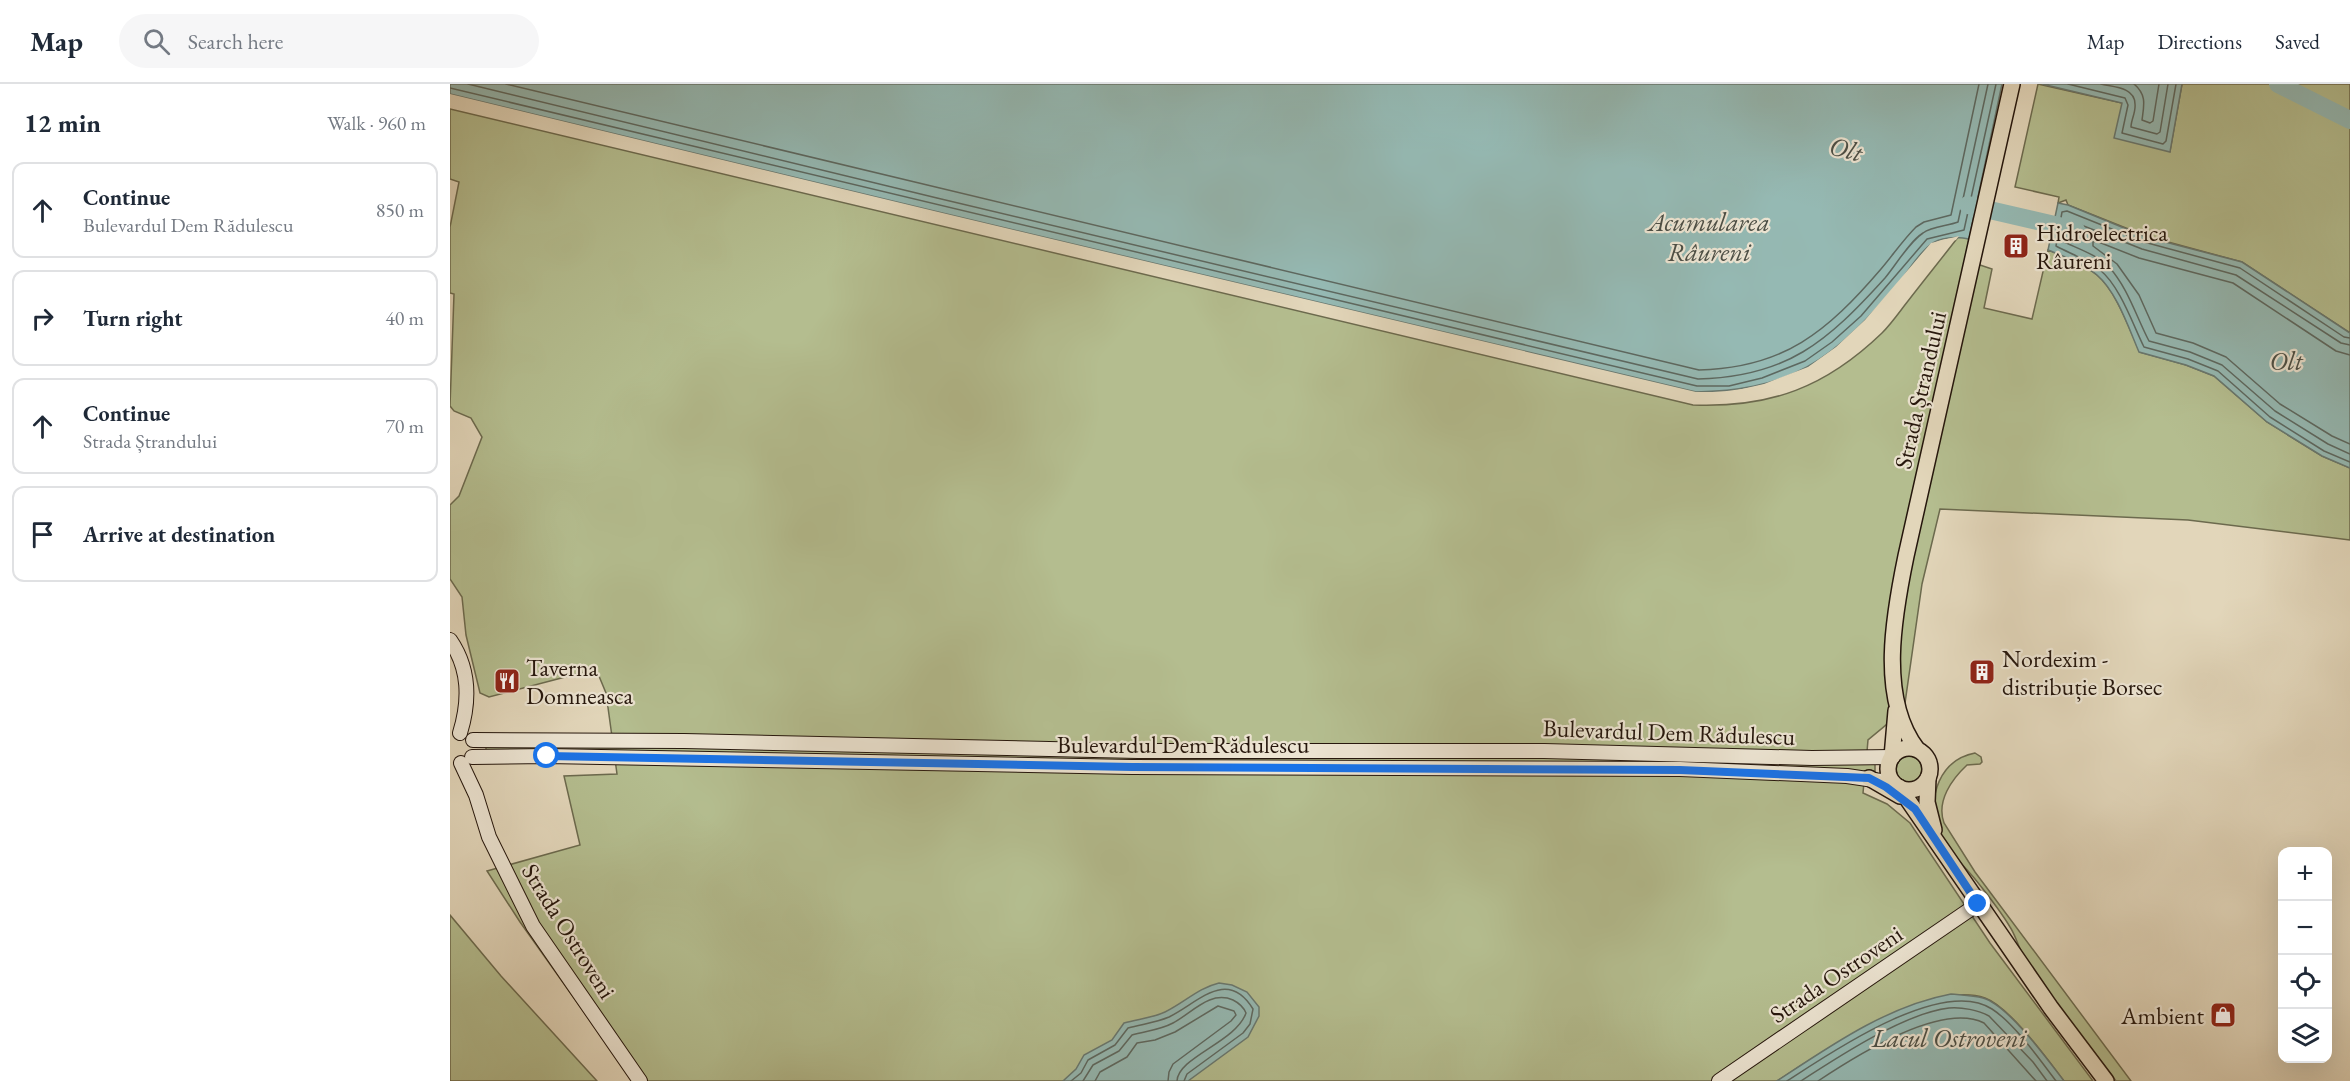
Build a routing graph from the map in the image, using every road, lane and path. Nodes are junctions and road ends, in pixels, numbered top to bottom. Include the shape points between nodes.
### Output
1 (2012, 84) edge
2 (450, 640) edge
3 (1897, 708) junction
4 (1895, 728) junction
5 (464, 737) edge
6 (1917, 749) junction
7 (1892, 757) junction
8 (1864, 758) junction
9 (463, 759) edge
10 (1869, 778) junction
11 (1928, 778) junction
12 (1896, 785) junction
13 (1915, 809) junction
14 (1936, 838) junction
15 (1978, 904) junction
16 (640, 1081) edge
17 (1719, 1081) edge
18 (2106, 1081) edge

1 - 3 main road, Strada Ștrandului via 1900,584 1894,637
2 - 5 main road via 462,661 468,688 472,717
3 - 4 main road, Strada Ștrandului
3 - 6 main road, Strada Ștrandului
4 - 7 main road, Strada Ștrandului
4 - 8 main road via 1884,746
5 - 8 main road, Bulevardul Dem Rădulescu via 1138,751 1568,751
5 - 9 main road via 475,749
6 - 7 main road via 1903,749
6 - 11 main road, Strada Ștrandului via 1927,758
7 - 8 main road, Bulevardul Dem Rădulescu
7 - 12 main road, Strada Ștrandului via 1888,770
9 - 10 main road, Bulevardul Dem Rădulescu via 547,756 1132,767 1680,770
9 - 16 main road, Strada Ostroveni via 471,773 489,837 533,926
10 - 12 main road, Bulevardul Dem Rădulescu
10 - 13 main road
11 - 12 main road via 1912,790
11 - 14 main road, Strada Ștrandului via 1927,802
12 - 13 main road, Strada Ștrandului
13 - 14 main road, Strada Ștrandului
14 - 15 main road, Strada Ștrandului
15 - 17 main road, Strada Ostroveni
15 - 18 main road, Strada Ștrandului

